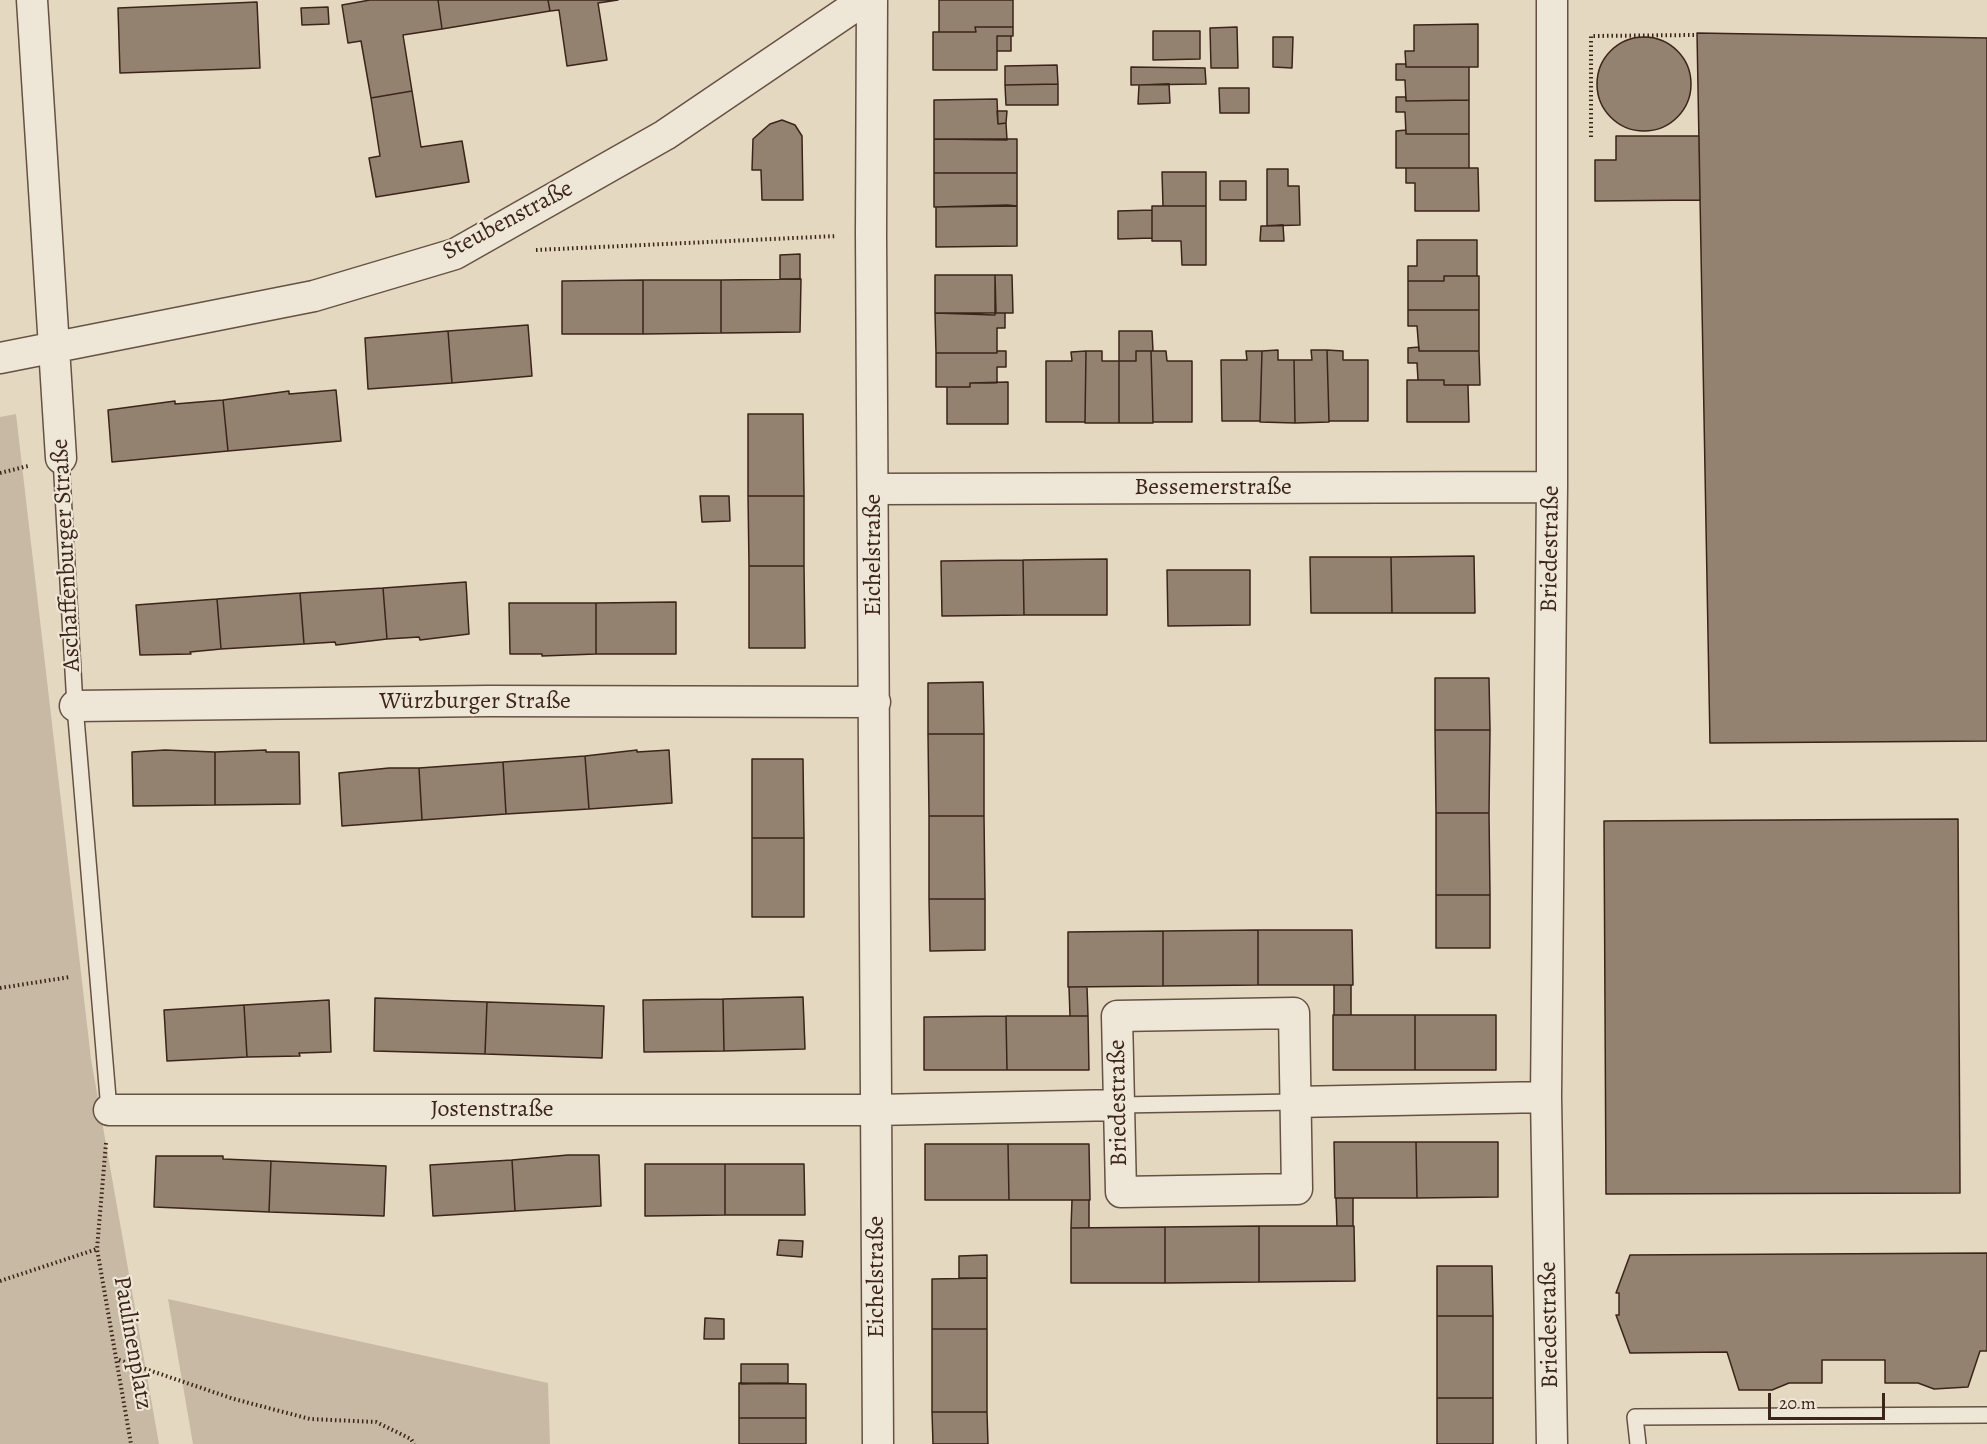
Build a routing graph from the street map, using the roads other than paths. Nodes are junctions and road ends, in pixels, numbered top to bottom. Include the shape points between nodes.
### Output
1 (32, 0) edge
2 (864, 0) edge
3 (872, 0) edge
4 (1552, 0) edge
5 (56, 348) junction
6 (0, 358) edge
7 (61, 458) joint
8 (1552, 487) junction
9 (874, 489) junction
10 (874, 702) junction
11 (75, 706) junction
12 (1546, 1097) junction
13 (1295, 1102) junction
14 (1119, 1105) junction
15 (109, 1110) joint
16 (875, 1110) junction
17 (1987, 1415) edge
18 (878, 1444) edge
19 (1552, 1444) edge
20 (1638, 1444) edge

1 - 5 street, Aschaffenburger Straße
2 - 5 street, Steubenstraße via 665,135 455,254 314,296
3 - 9 street, Eichelstraße
4 - 8 street, Briedestraße
5 - 6 street, Steubenstraße
5 - 7 street, Aschaffenburger Straße
7 - 11 lane, Aschaffenburger Straße
8 - 9 street, Bessemerstraße
8 - 12 street, Briedestraße
9 - 10 street, Eichelstraße
10 - 11 street, Würzburger Straße
10 - 16 street, Eichelstraße
11 - 15 lane, Aschaffenburger Straße
12 - 13 street
12 - 19 street, Briedestraße
13 - 14 lane
13 - 14 street, Briedestraße via 1297,1189 1121,1192
13 - 14 street, Briedestraße via 1294,1013 1117,1017
14 - 16 street
15 - 16 street, Jostenstraße
16 - 18 street, Eichelstraße
17 - 20 lane via 1635,1417

